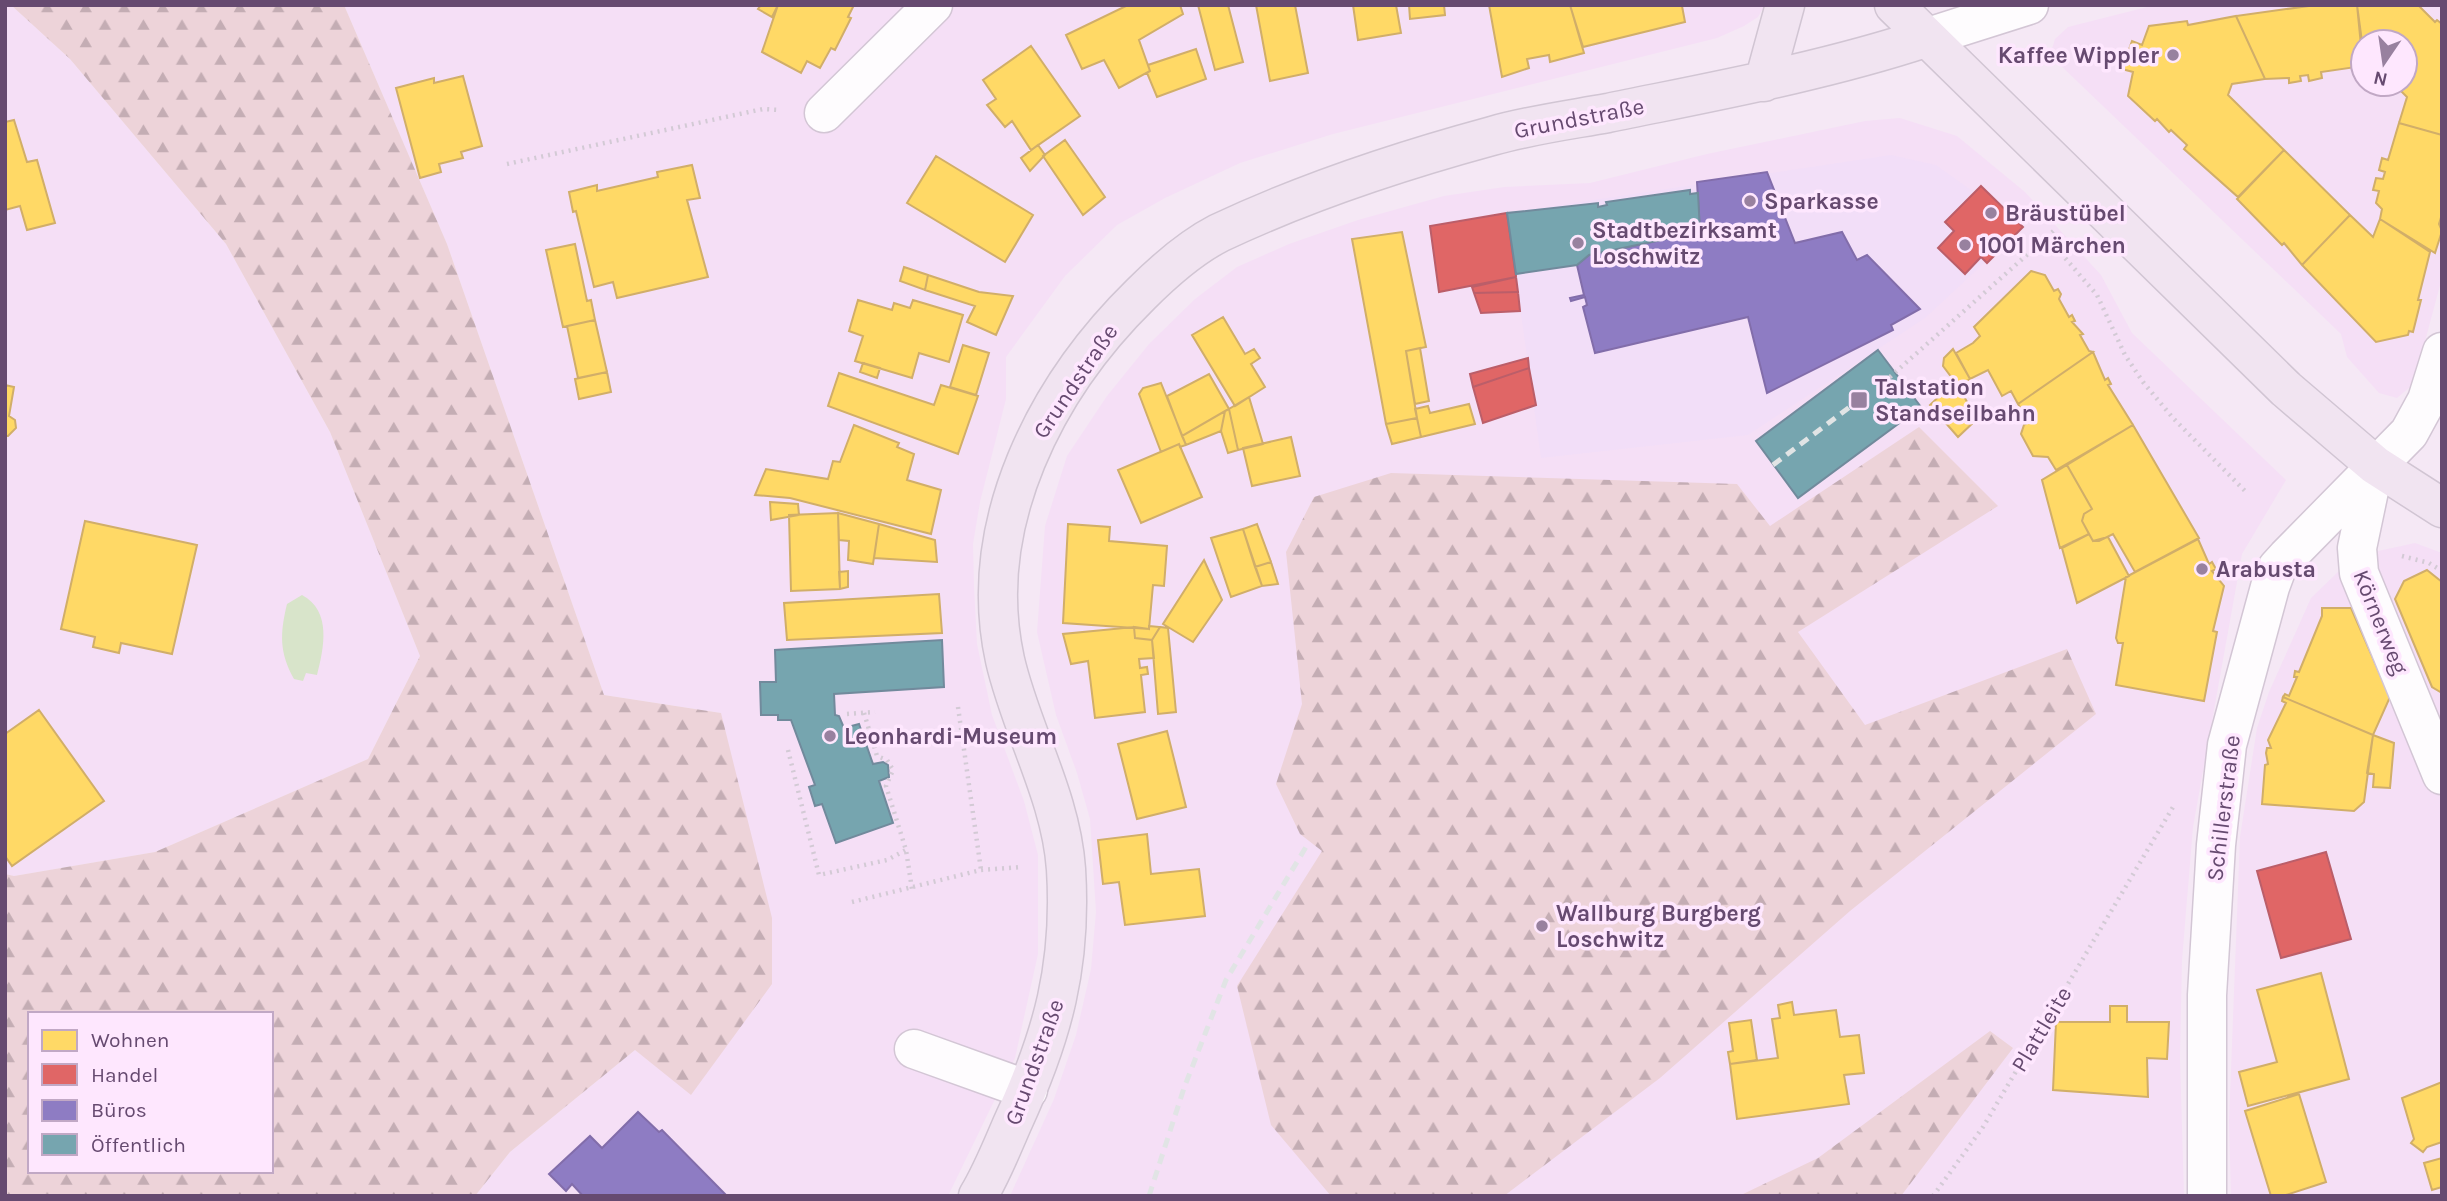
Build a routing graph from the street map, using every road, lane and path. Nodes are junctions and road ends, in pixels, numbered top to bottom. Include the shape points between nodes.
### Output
1 (933, 5) edge
2 (1785, 5) edge
3 (1894, 5) edge
4 (2029, 5) edge
5 (1925, 38) junction
6 (1764, 82) junction
7 (807, 112) joint
8 (507, 164) dead end
9 (2091, 198) junction
10 (2047, 237) junction
11 (2442, 352) edge
12 (1890, 377) dead end
13 (2375, 465) junction
14 (2246, 492) dead end
15 (2442, 508) edge
16 (2394, 556) dead end
17 (2442, 571) edge
18 (958, 707) dead end
19 (876, 712) dead end
20 (864, 713) junction
21 (847, 714) dead end
22 (788, 750) dead end
23 (2442, 775) edge
24 (906, 850) junction
25 (2143, 859) dead end
26 (1065, 862) junction
27 (981, 870) junction
28 (912, 889) junction
29 (852, 902) dead end
30 (914, 1049) dead end
31 (1028, 1090) junction
32 (978, 1196) edge
33 (1933, 1196) edge
34 (2207, 1196) edge

1 - 7 street
2 - 6 main road
3 - 5 main road
4 - 5 street
5 - 6 main road, Grundstraße via 1857,61
5 - 9 main road
6 - 26 main road, Grundstraße via 1494,135 1328,188 1214,236 1168,267 1100,336 1035,439 1007,515 998,597 1006,662 1048,788
7 - 8 path via 763,109
9 - 10 path
9 - 13 main road via 2286,389
10 - 12 path
10 - 14 path via 2097,295 2124,355 2143,382
11 - 13 street, Schillerstraße via 2427,400 2409,433
13 - 15 main road
13 - 23 street, Körnerweg via 2357,548 2359,573
13 - 34 street, Schillerstraße via 2277,568 2227,745 2208,964
16 - 17 path
18 - 27 path
19 - 20 path
20 - 21 path
20 - 24 path via 877,756 887,760 893,770 886,786
22 - 24 path via 819,875 887,860
24 - 28 path
25 - 33 path, Plattleite via 1983,1127
26 - 27 path
26 - 31 main road, Grundstraße via 1065,967 1051,1030
27 - 28 path
28 - 29 path
30 - 31 street
31 - 32 main road, Grundstraße

